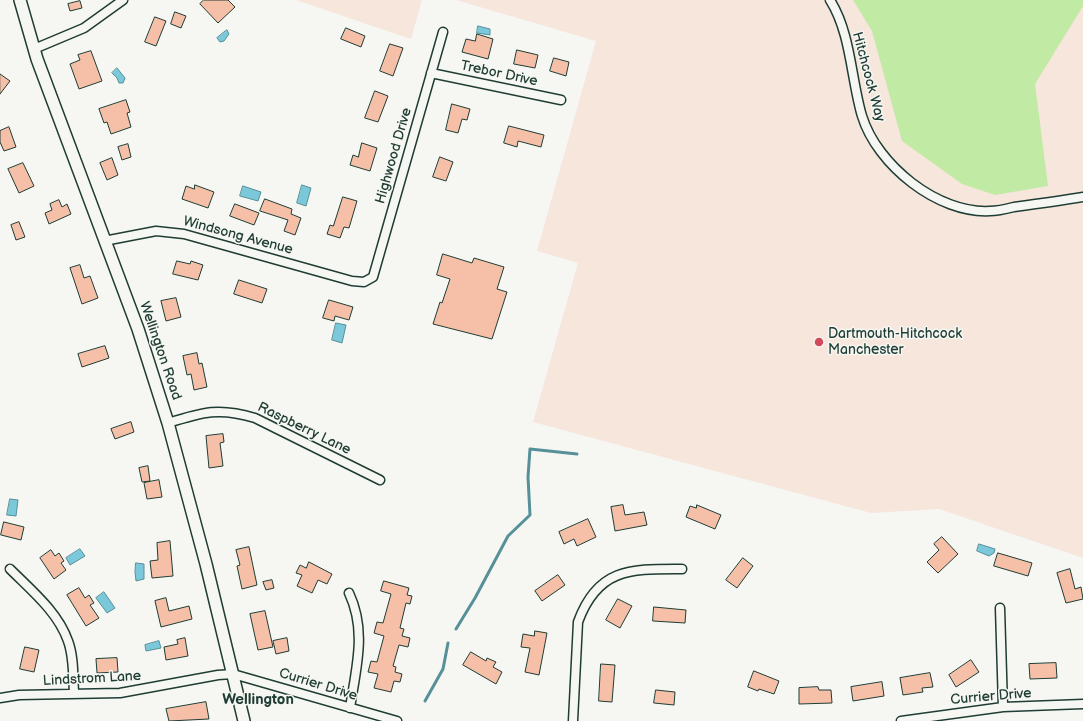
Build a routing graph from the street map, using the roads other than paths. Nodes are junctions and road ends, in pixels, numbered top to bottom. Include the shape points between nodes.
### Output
1 (20, 0) edge
2 (123, 0) edge
3 (830, 0) edge
4 (443, 32) dead end
5 (34, 49) junction
6 (431, 73) junction
7 (561, 100) dead end
8 (1083, 196) edge
9 (104, 241) junction
10 (364, 282) joint
11 (168, 423) junction
12 (380, 480) dead end
13 (10, 569) dead end
14 (682, 569) dead end
15 (349, 593) dead end
16 (1000, 608) dead end
17 (233, 674) junction
18 (74, 693) junction
19 (0, 698) edge
20 (1083, 704) edge
21 (1003, 707) junction
22 (350, 708) junction
23 (244, 721) edge
24 (397, 721) edge
25 (573, 721) edge
26 (901, 721) edge

1 - 5 main road, Wellington Road
2 - 5 street via 84,28
3 - 8 street, Hitchcock Way via 841,25 863,118 872,139 902,176 921,191 966,208 989,211
4 - 6 street, Highwood Drive
5 - 9 main road, Wellington Road
6 - 7 street, Trebor Drive
6 - 10 street, Highwood Drive via 372,277
9 - 10 street, Windsong Avenue via 156,231 184,234 352,281
9 - 11 main road, Wellington Road via 138,329
11 - 12 street, Raspberry Lane via 209,411 240,413
11 - 17 main road, Wellington Road
13 - 18 street via 60,624 68,641
14 - 25 street via 629,570 607,581 590,598 578,622
15 - 22 street via 359,625
16 - 21 street
17 - 18 street, Lindstrom Lane via 218,674 136,691
17 - 22 street, Currier Drive
17 - 23 main road, Wellington Road
18 - 19 street, Lindstrom Lane
20 - 21 street, Currier Drive
21 - 26 street, Currier Drive
22 - 24 street, Currier Drive

